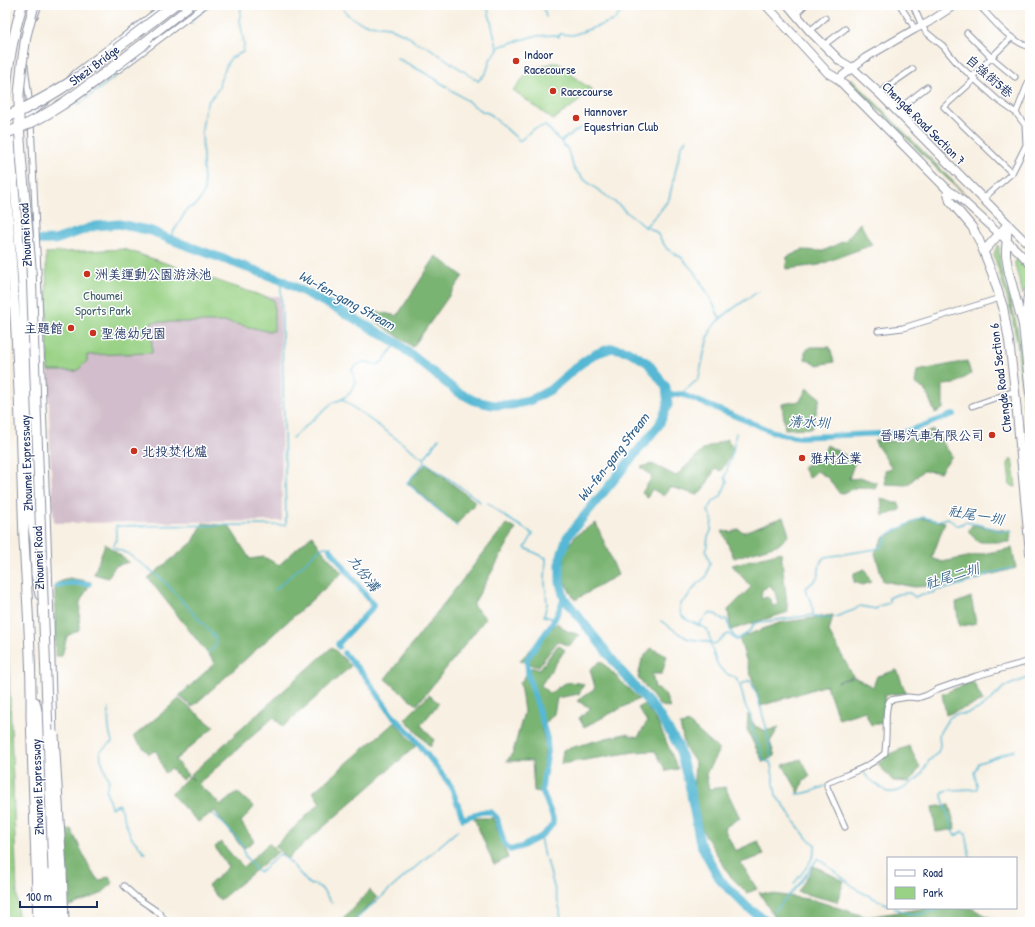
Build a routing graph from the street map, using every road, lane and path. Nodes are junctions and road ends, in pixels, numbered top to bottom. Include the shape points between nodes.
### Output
1 (22, 5) edge
2 (34, 5) edge
3 (39, 5) edge
4 (165, 5) edge
5 (170, 5) edge
6 (176, 5) edge
7 (191, 5) edge
8 (205, 5) edge
9 (766, 5) edge
10 (788, 5) edge
11 (805, 5) edge
12 (900, 5) edge
13 (913, 5) edge
14 (956, 5) edge
15 (979, 5) edge
16 (796, 14) junction
17 (825, 18) dead end
18 (170, 22) junction
19 (919, 27) junction
20 (844, 29) dead end
21 (810, 31) junction
22 (967, 33) dead end
23 (1011, 38) junction
24 (824, 45) junction
25 (1030, 47) edge
26 (991, 58) junction
27 (852, 68) junction
28 (912, 69) dead end
29 (26, 70) junction
30 (974, 78) junction
31 (1015, 78) dead end
32 (1030, 78) edge
33 (838, 79) junction
34 (927, 88) dead end
35 (62, 90) junction
36 (880, 94) junction
37 (5, 97) edge
38 (69, 103) junction
39 (896, 111) junction
40 (1016, 112) junction
41 (5, 114) edge
42 (31, 118) junction
43 (5, 119) edge
44 (1028, 126) edge
45 (5, 132) edge
46 (5, 136) edge
47 (1028, 147) edge
48 (1012, 173) junction
49 (5, 178) edge
50 (947, 189) junction
51 (983, 199) junction
52 (1008, 224) junction
53 (999, 234) junction
54 (1006, 241) junction
55 (1030, 246) edge
56 (984, 251) junction
57 (1030, 264) edge
58 (1030, 290) edge
59 (1000, 298) junction
60 (1023, 325) junction
61 (878, 331) dead end
62 (1015, 391) junction
63 (1030, 392) edge
64 (972, 406) dead end
65 (32, 521) junction
66 (1030, 554) edge
67 (28, 594) junction
68 (44, 616) junction
69 (1030, 661) edge
70 (31, 686) junction
71 (47, 690) junction
72 (846, 827) dead end
73 (124, 886) dead end
74 (38, 922) edge
75 (46, 922) edge
76 (55, 922) edge
77 (58, 922) edge
78 (64, 922) edge
79 (167, 922) edge

1 - 37 highway via 11,50
2 - 29 street via 23,34
2 - 68 highway, Zhoumei Expressway, bridge via 22,64 19,123 31,266
3 - 29 street via 32,29
4 - 35 street via 74,73
5 - 41 street, bridge via 65,83
6 - 43 street, Shezi Bridge, bridge via 67,86
7 - 18 street, Shezi Bridge, bridge
8 - 38 street via 86,94
9 - 33 main road via 828,73
10 - 16 main road, Chengde Road Section 7
11 - 16 street
12 - 19 street
13 - 19 street
14 - 19 street
15 - 23 street
16 - 21 main road, Chengde Road Section 7
17 - 21 street
18 - 45 street, Shezi Bridge, bridge via 62,104
18 - 46 street, bridge via 143,48 63,107 42,120
19 - 27 street
19 - 30 street, 自強街5巷 via 943,46
20 - 24 street
21 - 24 main road, Chengde Road Section 7
22 - 26 street
23 - 25 street
23 - 26 street
24 - 27 main road, Chengde Road Section 7 via 840,61
26 - 30 street
26 - 31 street
27 - 33 street
27 - 36 main road, Chengde Road Section 7
28 - 36 street
29 - 42 street, Zhoumei Road
30 - 40 street, 自強街5巷 via 999,101
30 - 48 street via 944,108
32 - 40 street
33 - 50 main road
34 - 39 street
35 - 38 street
35 - 42 street
36 - 39 main road, Chengde Road Section 7
38 - 42 street via 57,110
39 - 51 main road, Chengde Road Section 7
40 - 44 street, 自強街5巷
42 - 65 highway via 19,135 13,163 23,286
42 - 77 street, Zhoumei Road via 53,658
44 - 47 street, 自強街5巷
47 - 48 street
48 - 51 street
49 - 67 highway, Zhoumei Expressway via 13,280
50 - 53 street
50 - 56 main road, Chengde Road Section 6 via 950,201 972,227
51 - 52 main road, Chengde Road Section 7
52 - 53 main road
52 - 54 main road
52 - 55 street
53 - 54 street
53 - 56 main road
54 - 57 street
54 - 60 main road via 1009,274
56 - 59 main road, Chengde Road Section 6
58 - 60 main road
59 - 61 street via 902,328
59 - 62 main road, Chengde Road Section 6 via 1009,341
60 - 63 main road
62 - 64 street
62 - 66 main road, Chengde Road Section 6
65 - 67 highway
65 - 68 highway, bridge via 36,574
67 - 70 highway, Zhoumei Expressway
68 - 71 highway, Zhoumei Expressway, bridge
69 - 72 street via 962,680 918,698 890,700 886,714 885,753 877,760 827,783
70 - 74 highway, Zhoumei Expressway
70 - 75 highway via 38,715
71 - 76 highway, Zhoumei Expressway, bridge
71 - 78 highway, bridge via 54,725
73 - 79 street

